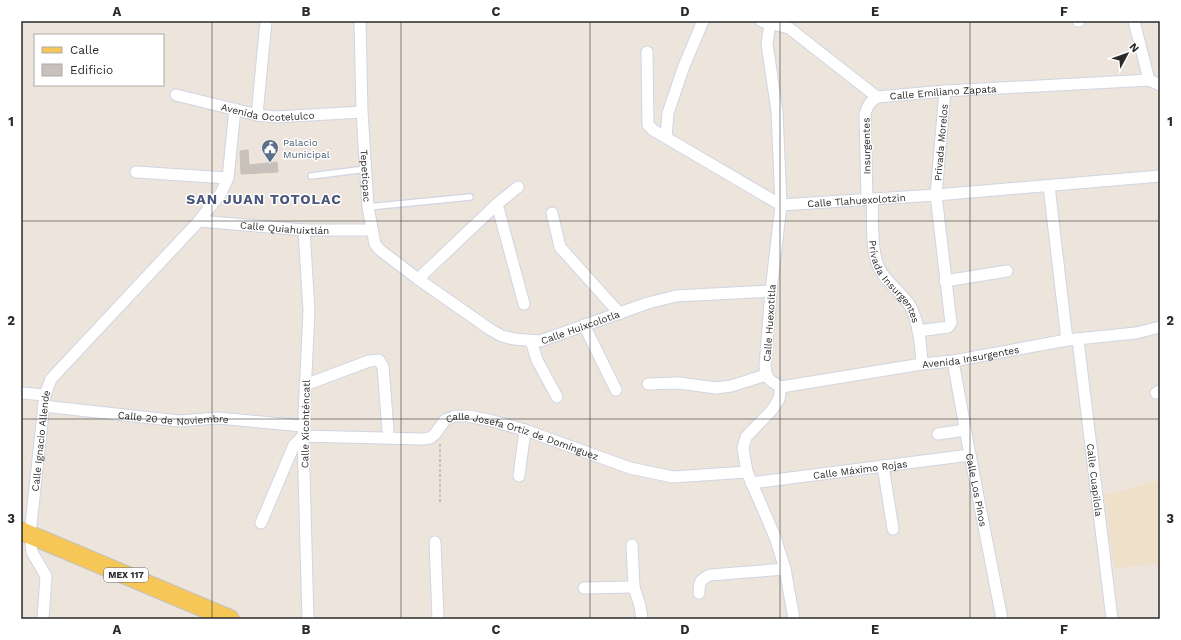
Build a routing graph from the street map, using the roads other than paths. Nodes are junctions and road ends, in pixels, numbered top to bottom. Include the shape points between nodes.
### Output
1 (266, 21) edge
2 (360, 21) edge
3 (703, 21) edge
4 (1134, 21) edge
5 (766, 22) edge
6 (792, 24) edge
7 (647, 52) dead end
8 (1150, 80) junction
9 (1160, 85) edge
10 (945, 91) junction
11 (176, 95) dead end
12 (877, 98) junction
13 (235, 109) junction
14 (362, 112) junction
15 (256, 115) junction
16 (666, 137) junction
17 (366, 169) junction
18 (136, 172) dead end
19 (311, 176) dead end
20 (1160, 176) edge
21 (228, 178) junction
22 (1049, 186) junction
23 (518, 187) dead end
24 (936, 195) junction
25 (470, 197) dead end
26 (870, 199) junction
27 (497, 204) junction
28 (781, 205) junction
29 (368, 207) junction
30 (552, 213) dead end
31 (199, 221) junction
32 (304, 230) junction
33 (372, 235) junction
34 (1007, 271) dead end
35 (418, 279) junction
36 (945, 281) junction
37 (770, 291) junction
38 (524, 304) dead end
39 (620, 314) junction
40 (584, 325) junction
41 (1160, 327) edge
42 (918, 332) junction
43 (1073, 340) junction
44 (531, 341) junction
45 (953, 361) junction
46 (922, 364) junction
47 (766, 376) junction
48 (305, 384) junction
49 (648, 384) dead end
50 (781, 387) junction
51 (616, 390) dead end
52 (21, 393) edge
53 (557, 397) dead end
54 (44, 400) junction
55 (388, 430) dead end
56 (525, 430) junction
57 (965, 430) junction
58 (303, 431) junction
59 (938, 434) dead end
60 (970, 455) junction
61 (883, 466) junction
62 (747, 472) junction
63 (519, 476) dead end
64 (751, 483) junction
65 (261, 523) dead end
66 (893, 529) dead end
67 (26, 533) edge
68 (435, 542) dead end
69 (632, 545) dead end
70 (785, 569) junction
71 (634, 586) junction
72 (584, 588) dead end
73 (699, 593) dead end
74 (220, 617) edge
75 (43, 619) edge
76 (308, 619) edge
77 (438, 619) edge
78 (642, 619) edge
79 (794, 619) edge
80 (1002, 619) edge
81 (1112, 619) edge

1 - 15 street
2 - 14 street, Tepeticpac
3 - 16 street via 668,113
4 - 8 street
5 - 6 street, Calle Emiliano Zapata
5 - 28 street, Calle Huexotitla via 777,111
6 - 12 street, Calle Emiliano Zapata
7 - 16 street via 648,125
8 - 9 street
8 - 10 street, Calle Emiliano Zapata
10 - 12 street, Calle Emiliano Zapata
10 - 24 street, Privada Morelos
11 - 13 street, Avenida Ocotelulco
12 - 26 street, Insurgentes via 871,101 865,114
13 - 15 street, Avenida Ocotelulco
13 - 21 street
14 - 15 street, Avenida Ocotelulco via 276,117
14 - 17 street, Tepeticpac
16 - 28 street
17 - 19 lane
17 - 29 street, Tepeticpac
18 - 21 street
20 - 22 street, Calle Tlahuexolotzin
21 - 31 street, Calle Ignacio Allende via 221,193
22 - 24 street, Calle Tlahuexolotzin
22 - 43 street, Calle Cuapilola
23 - 27 street
24 - 26 street, Calle Tlahuexolotzin
24 - 36 street, Privada Morelos
25 - 29 lane
26 - 28 street, Calle Tlahuexolotzin
26 - 42 street, Privada Insurgentes via 877,263 882,273 909,304
27 - 35 street
27 - 38 street
28 - 37 street, Calle Huexotitla
29 - 33 street, Tepeticpac
30 - 39 street via 560,248
31 - 32 street, Calle Quiahuixtlán
31 - 54 street, Calle Ignacio Allende via 51,379
32 - 33 street, Calle Quiahuixtlán
32 - 48 street, Calle Xicohténcatl via 309,310
33 - 35 street, Calle Huixcolotla via 374,244 380,250
34 - 36 street
35 - 44 street, Calle Huixcolotla via 491,330 502,336
36 - 42 street, Privada Morelos via 950,325
37 - 39 street, Calle Huixcolotla via 676,296
37 - 47 street, Calle Huexotitla
39 - 40 street, Calle Huixcolotla
40 - 44 street, Calle Huixcolotla via 540,341
40 - 51 street
41 - 43 street, Avenida Insurgentes via 1136,333
42 - 46 street, Privada Insurgentes
43 - 45 street, Avenida Insurgentes
43 - 81 street, Calle Cuapilola
44 - 53 street via 537,360
45 - 46 street, Avenida Insurgentes
45 - 57 street, Calle Los Pinos
46 - 50 street, Avenida Insurgentes
47 - 49 street via 716,388 679,383
47 - 50 street, Calle Huexotitla
48 - 55 street via 369,361 379,360 384,366
48 - 58 street, Calle Xicohténcatl
50 - 62 street via 779,399 772,410 744,442
52 - 54 street, Calle 20 de Noviembre
54 - 58 street, Calle 20 de Noviembre via 179,421 218,418
54 - 67 street, Calle Ignacio Allende
56 - 58 street, Calle Josefa Ortiz de Domínguez via 468,416 455,416 446,420 430,438 422,439
56 - 62 street, Calle Josefa Ortiz de Domínguez via 630,468 673,477
56 - 63 street
57 - 59 street
57 - 60 street, Calle Los Pinos
58 - 65 street via 294,445
58 - 76 street, Calle Xicohténcatl
60 - 61 street, Calle Máximo Rojas
60 - 80 street, Calle Los Pinos
61 - 64 street, Calle Máximo Rojas
61 - 66 street
62 - 64 street
64 - 70 street via 775,537
67 - 74 main road, MEX 117
67 - 75 street, Calle Ignacio Allende via 32,552 46,576
68 - 77 street
69 - 71 street
70 - 73 street via 710,575 702,578
70 - 79 street
71 - 72 street
71 - 78 street

